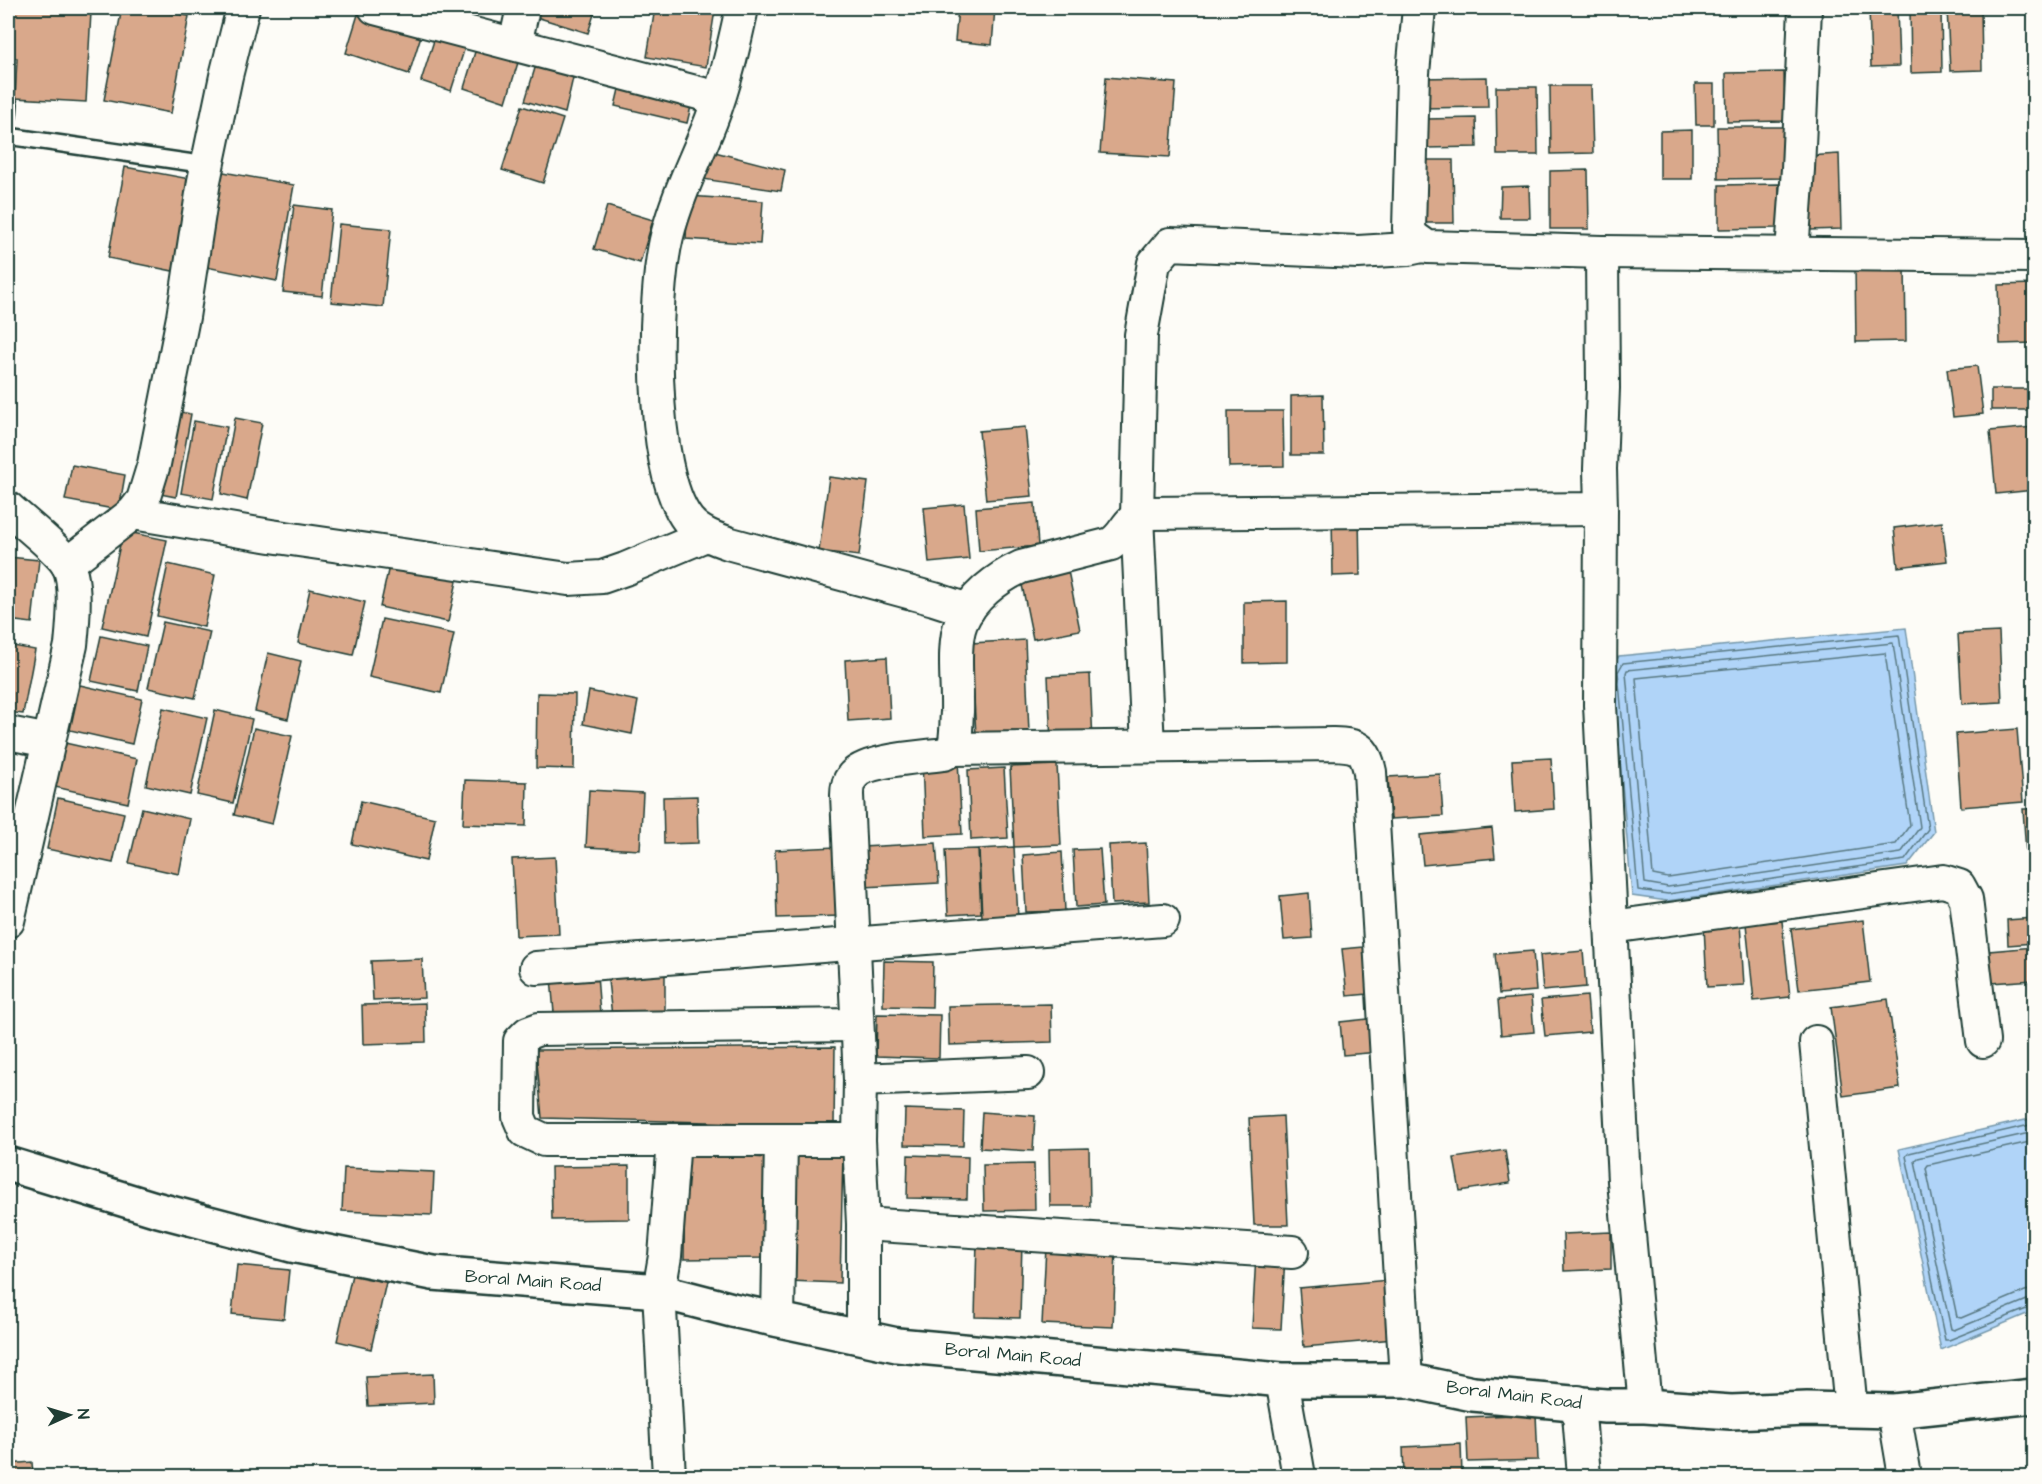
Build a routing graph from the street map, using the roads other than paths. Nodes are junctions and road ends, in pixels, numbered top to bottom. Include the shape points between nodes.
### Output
1 (243, 8) edge
2 (375, 8) edge
3 (523, 8) edge
4 (742, 8) edge
5 (1419, 8) edge
6 (1805, 8) edge
7 (445, 17) edge
8 (515, 44) junction
9 (718, 98) junction
10 (8, 104) edge
11 (8, 116) edge
12 (8, 136) edge
13 (207, 165) junction
14 (1422, 246) junction
15 (1602, 252) junction
16 (1792, 252) junction
17 (2034, 256) edge
18 (8, 508) edge
19 (1601, 509) junction
20 (133, 513) junction
21 (1137, 516) junction
22 (706, 535) junction
23 (67, 564) junction
24 (968, 610) junction
25 (8, 733) edge
26 (49, 741) junction
27 (1148, 746) junction
28 (953, 749) junction
29 (1163, 920) dead end
30 (8, 921) edge
31 (1612, 927) junction
32 (853, 945) junction
33 (536, 968) dead end
34 (856, 1025) junction
35 (1983, 1041) dead end
36 (1816, 1042) dead end
37 (1028, 1073) dead end
38 (860, 1080) junction
39 (674, 1140) junction
40 (781, 1140) junction
41 (859, 1140) junction
42 (8, 1164) edge
43 (863, 1224) junction
44 (1292, 1252) dead end
45 (659, 1291) junction
46 (778, 1320) junction
47 (862, 1336) junction
48 (1282, 1380) junction
49 (1406, 1380) junction
50 (2034, 1396) edge
51 (1578, 1402) junction
52 (1645, 1406) junction
53 (1851, 1410) junction
54 (1894, 1411) junction
55 (669, 1476) edge
56 (1299, 1476) edge
57 (1584, 1476) edge
58 (1905, 1476) edge

1 - 13 street
2 - 7 street
3 - 8 street
4 - 9 street
5 - 14 street via 1408,229
6 - 16 street
7 - 8 street
8 - 9 street
9 - 22 street via 667,236 659,321 659,416 664,460 678,503 689,522
10 - 11 lane
12 - 13 lane
13 - 20 street via 154,464 143,500
14 - 15 street
14 - 21 street via 1358,252 1170,244 1154,263 1141,335
15 - 16 street
15 - 19 street
16 - 17 street
18 - 23 street
19 - 21 street
19 - 31 street via 1600,705
20 - 22 street via 568,579 609,574
20 - 23 street
21 - 24 street via 1111,544 1010,573 985,590
21 - 27 street
22 - 24 street
23 - 26 street via 75,612
24 - 28 street via 957,643
25 - 26 street
26 - 30 street
27 - 28 street
27 - 49 street via 1350,745 1358,747 1367,760
28 - 32 street via 944,754 870,766 858,771 850,781 847,795
29 - 32 street
31 - 35 street via 1943,881 1959,886 1966,899
31 - 52 street via 1624,1181
32 - 33 street
32 - 34 street
34 - 38 street
34 - 39 street via 539,1029 520,1041 519,1117 525,1131 544,1140
36 - 53 street
37 - 38 street
38 - 41 street
39 - 40 street
39 - 45 street
40 - 41 street
40 - 46 street
41 - 43 street
42 - 45 main road, Boral Main Road via 292,1245 433,1273
43 - 44 street
43 - 47 street
45 - 46 main road, Boral Main Road
45 - 55 street
46 - 47 main road, Boral Main Road
47 - 48 main road, Boral Main Road via 897,1345
48 - 49 main road, Boral Main Road
48 - 56 street
49 - 51 main road, Boral Main Road via 1473,1394
50 - 54 main road, Boral Main Road
51 - 52 main road, Boral Main Road
51 - 57 street
52 - 53 main road, Boral Main Road via 1731,1413
53 - 54 main road, Boral Main Road
54 - 58 street

